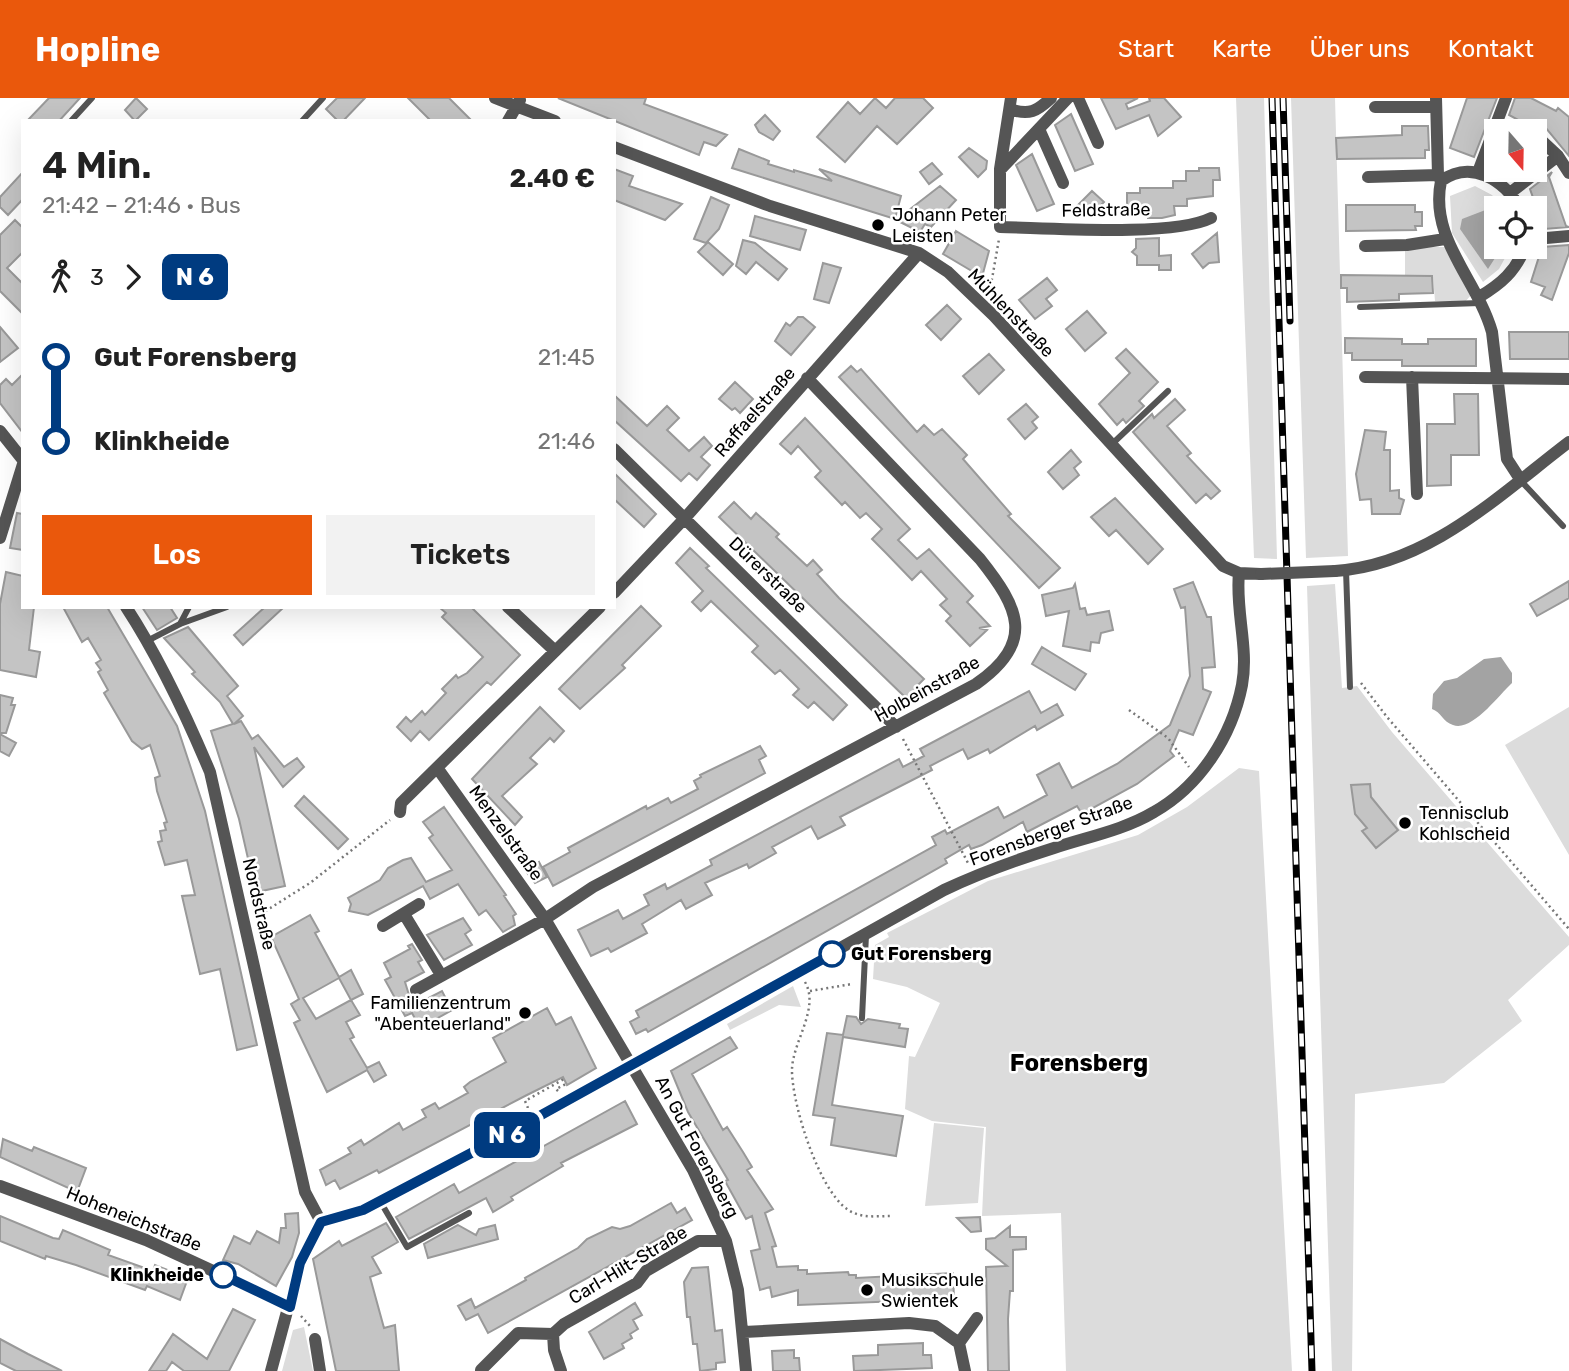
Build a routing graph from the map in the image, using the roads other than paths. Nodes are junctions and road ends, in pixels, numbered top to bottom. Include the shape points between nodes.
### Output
1 (92, 98) edge
2 (323, 98) edge
3 (495, 98) edge
4 (1051, 98) edge
5 (1068, 98) edge
6 (1078, 98) edge
7 (1506, 98) edge
8 (519, 102) edge
9 (1435, 103) edge
10 (1011, 104) edge
11 (1375, 107) dead end
12 (73, 119) edge
13 (304, 119) edge
14 (509, 119) edge
15 (551, 119) edge
16 (1039, 128) junction
17 (1098, 143) dead end
18 (1547, 146) edge
19 (616, 148) edge
20 (1558, 156) junction
21 (1000, 169) junction
22 (1478, 172) junction
23 (1569, 173) edge
24 (1368, 177) dead end
25 (1440, 178) junction
26 (1063, 183) dead end
27 (1510, 193) junction
28 (1512, 196) edge
29 (1212, 219) dead end
30 (1569, 236) edge
31 (1547, 238) edge
32 (1445, 239) junction
33 (1365, 246) dead end
34 (919, 253) junction
35 (1518, 259) edge
36 (1480, 300) junction
37 (1360, 307) dead end
38 (1365, 377) dead end
39 (1412, 377) junction
40 (807, 378) junction
41 (1497, 378) junction
42 (1569, 379) edge
43 (1168, 391) dead end
44 (0, 431) edge
45 (1569, 442) edge
46 (1109, 446) junction
47 (616, 451) edge
48 (21, 459) edge
49 (21, 469) edge
50 (1520, 479) junction
51 (1417, 495) dead end
52 (685, 518) junction
53 (1563, 526) dead end
54 (0, 538) edge
55 (1341, 571) junction
56 (1239, 573) junction
57 (616, 591) edge
58 (126, 609) edge
59 (188, 609) edge
60 (221, 609) edge
61 (510, 609) edge
62 (598, 609) edge
63 (180, 624) junction
64 (148, 642) junction
65 (554, 650) junction
66 (1350, 687) dead end
67 (896, 727) junction
68 (438, 769) junction
69 (400, 812) road end
70 (419, 904) dead end
71 (404, 914) junction
72 (545, 919) junction
73 (383, 926) dead end
74 (866, 935) junction
75 (441, 975) junction
76 (416, 990) dead end
77 (862, 1018) dead end
78 (633, 1065) junction
79 (1, 1188) edge
80 (380, 1201) junction
81 (469, 1213) dead end
82 (321, 1222) junction
83 (726, 1241) junction
84 (290, 1307) junction
85 (977, 1318) dead end
86 (744, 1332) junction
87 (553, 1334) junction
88 (315, 1339) road end
89 (959, 1343) junction
90 (481, 1370) edge
91 (271, 1371) edge
92 (320, 1371) edge
93 (561, 1371) edge
94 (747, 1371) edge
95 (965, 1371) edge

1 - 12 lane
2 - 13 lane
3 - 8 street
4 - 10 street via 1037,111 1023,114
5 - 16 street
6 - 17 street
7 - 22 street
8 - 14 street
8 - 15 street
9 - 11 street
9 - 25 street
10 - 21 street
16 - 21 street
16 - 26 street, Feldstraße
18 - 20 street
19 - 34 street, Mühlenstraße via 770,206
20 - 23 street
20 - 27 street
21 - 29 street, Feldstraße via 1000,227 1133,228 1198,225
22 - 25 street via 1460,171
22 - 27 street
24 - 25 street
25 - 32 street
27 - 28 street
30 - 31 street
32 - 33 street
32 - 36 street
34 - 40 street, Raffaelstraße
34 - 46 street, Mühlenstraße via 948,272 980,303
35 - 36 street
36 - 37 lane
36 - 41 street via 1492,332
38 - 39 street
39 - 41 street
39 - 51 street
40 - 52 street, Raffaelstraße
40 - 67 street, Holbeinstraße via 981,559 1012,604 1014,638 996,670
41 - 42 street
41 - 50 street via 1507,459
43 - 46 lane
44 - 48 street
45 - 50 street
46 - 56 street, Mühlenstraße via 1205,549 1223,566
47 - 52 street, Dürerstraße
49 - 54 street
50 - 53 lane
50 - 55 street via 1463,524 1425,546
52 - 57 street, Raffaelstraße
52 - 67 street, Dürerstraße
55 - 56 street, bridge
55 - 66 lane
56 - 74 street, Forensberger Straße via 1243,681 1238,707 1223,740 1179,796 1154,813 975,876
58 - 64 street, Nordstraße
59 - 63 lane
60 - 63 lane
61 - 65 street
62 - 65 street
63 - 64 lane
64 - 82 street, Nordstraße via 210,772 305,1192
65 - 68 street
67 - 72 street, Holbeinstraße via 593,887
68 - 69 street via 401,803
68 - 72 street, Menzelstraße
70 - 71 street
71 - 73 street
71 - 75 street
72 - 75 street
72 - 78 street, Menzelstraße
74 - 77 lane
74 - 78 street, Forensberger Straße
75 - 76 street
78 - 80 street, Forensberger Straße
78 - 83 street, An Gut Forensberg via 693,1170
79 - 84 street, Hoheneichstraße via 146,1240
80 - 81 lane via 407,1247
80 - 82 street, Forensberger Straße
82 - 84 street via 300,1263
83 - 86 street, An Gut Forensberg
83 - 87 street, Carl-Hilt-Straße via 698,1241
84 - 91 street
85 - 89 street
86 - 89 street via 909,1323 935,1326
86 - 94 street, An Gut Forensberg
87 - 90 street via 518,1333
87 - 93 street
88 - 92 street
89 - 95 street

